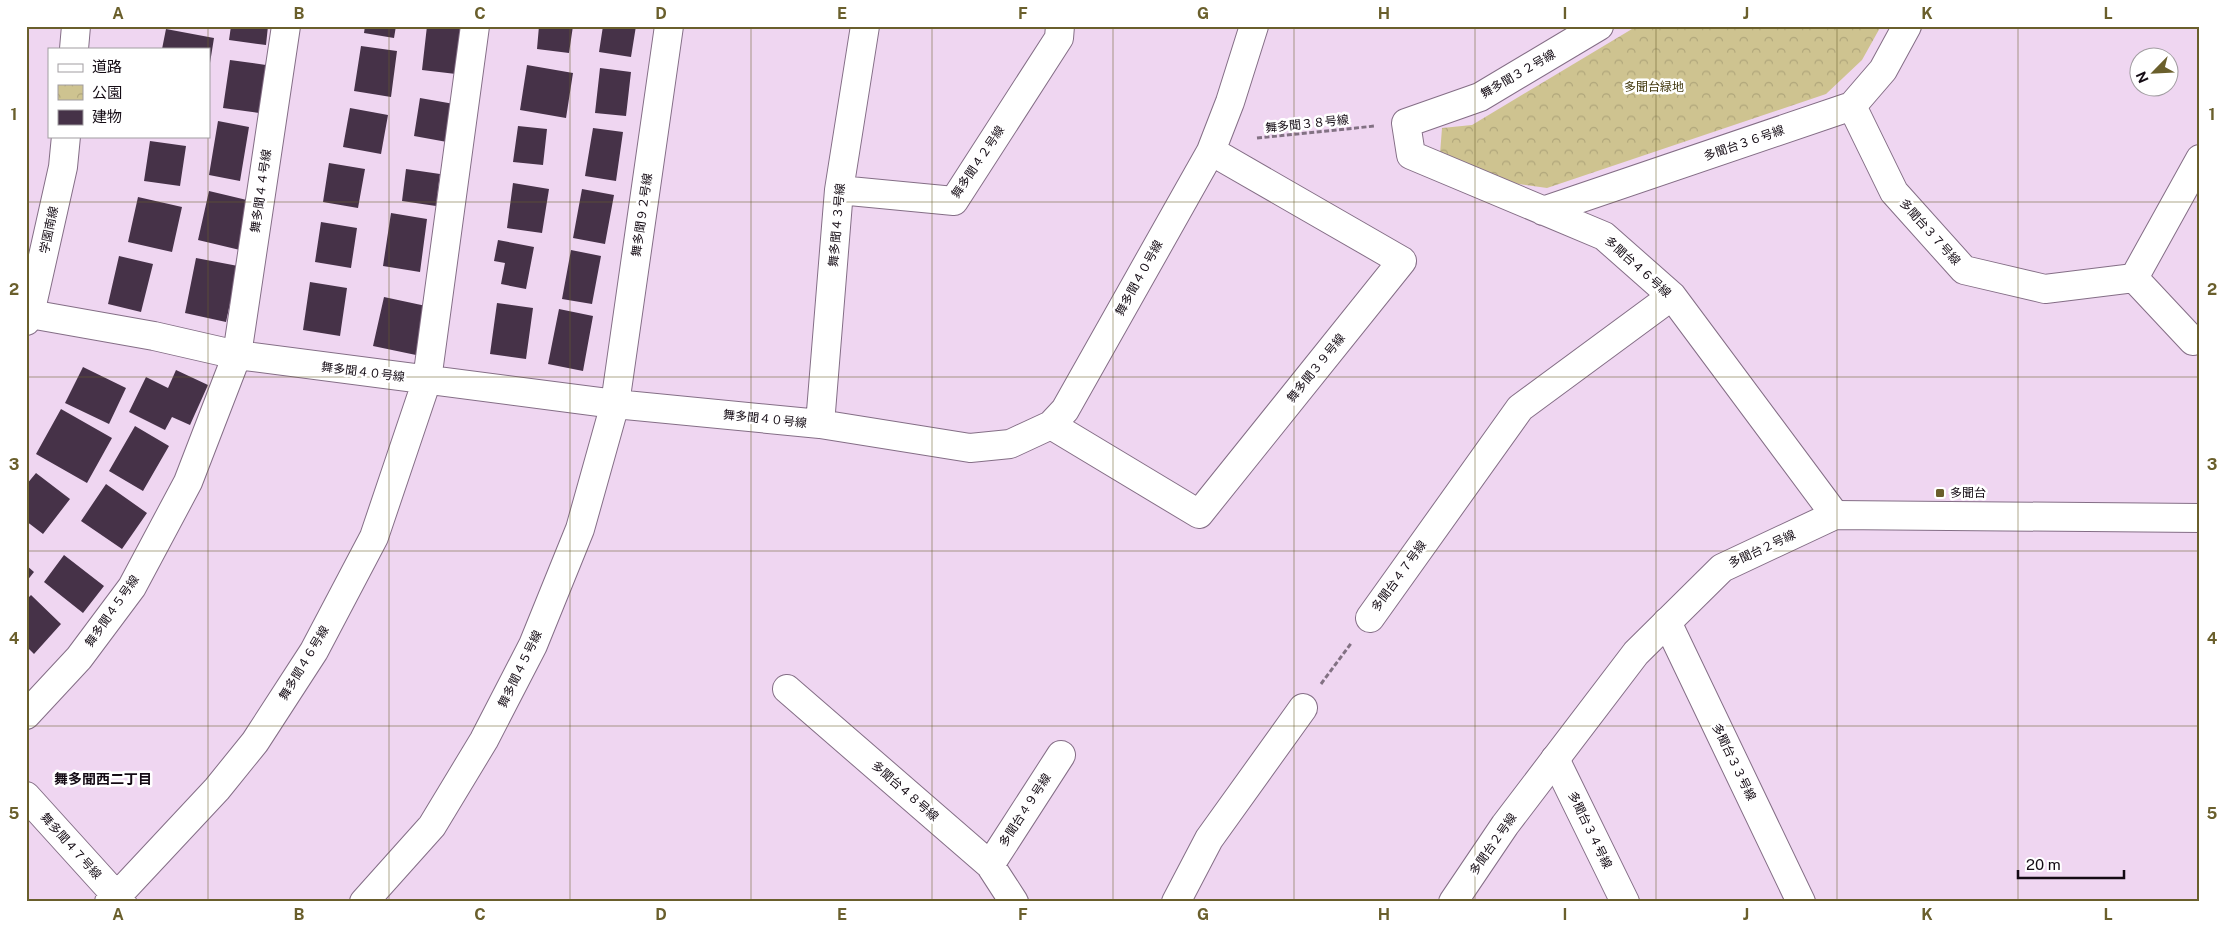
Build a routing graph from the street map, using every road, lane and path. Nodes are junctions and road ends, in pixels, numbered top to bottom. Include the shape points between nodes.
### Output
1 (76, 26) edge
2 (286, 26) edge
3 (475, 26) edge
4 (669, 26) edge
5 (865, 26) edge
6 (1060, 26) edge
7 (1254, 26) edge
8 (1599, 26) edge
9 (1907, 26) edge
10 (74, 48) edge
11 (1852, 106) junction
12 (1406, 123) junction
13 (66, 138) edge
14 (1211, 151) junction
15 (2200, 160) edge
16 (839, 190) junction
17 (1543, 211) junction
18 (2134, 278) junction
19 (1672, 296) junction
20 (28, 318) edge
21 (2194, 341) dead end
22 (237, 356) junction
23 (427, 380) junction
24 (615, 404) junction
25 (820, 424) junction
26 (1052, 425) junction
27 (1835, 514) junction
28 (2200, 518) edge
29 (1370, 618) joint
30 (1667, 622) junction
31 (787, 689) dead end
32 (1303, 708) joint
33 (26, 715) edge
34 (1061, 756) dead end
35 (1555, 759) junction
36 (26, 796) edge
37 (990, 865) junction
38 (116, 900) edge
39 (364, 902) edge
40 (1014, 902) edge
41 (1176, 902) edge
42 (1453, 902) edge
43 (1625, 902) edge
44 (1801, 902) edge

1 - 10 street
2 - 22 street, 舞多聞４４号線
3 - 23 street
4 - 24 street, 舞多聞９２号線
5 - 16 street, 舞多聞４３号線
6 - 16 street, 舞多聞４２号線 via 1059,38 954,201
7 - 14 street, 舞多聞４０号線
8 - 12 street, 舞多聞３２号線 via 1480,97
9 - 11 street via 1883,70
11 - 17 street, 多聞台３６号線
11 - 18 street, 多聞台３７号線 via 1894,192 1964,270 2045,289
12 - 14 path, 舞多聞３８号線 via 1242,140
12 - 17 street, 多聞台４６号線 via 1411,155
13 - 20 street, 学園南線 via 63,167
14 - 26 street, 舞多聞４０号線 via 1065,410
14 - 26 street, 舞多聞３９号線 via 1402,261 1199,514
15 - 18 street
16 - 25 street, 舞多聞４３号線
17 - 19 street, 多聞台４６号線 via 1604,236
18 - 21 street
19 - 27 street, 多聞台４６号線
19 - 29 street, 多聞台４７号線 via 1520,408
20 - 22 street, 舞多聞４０号線 via 154,336
22 - 23 street, 舞多聞４０号線
22 - 33 street, 舞多聞４５号線 via 188,482 132,587 79,658
23 - 24 street, 舞多聞４０号線
23 - 38 street, 舞多聞４６号線 via 374,537 314,651 255,742 217,789
24 - 25 street, 舞多聞４０号線
24 - 39 street, 舞多聞４５号線 via 580,529 533,645 484,740 432,826
25 - 26 street, 舞多聞４０号線 via 970,448 1010,444
27 - 28 street, 多聞台２号線
27 - 30 street, 多聞台２号線 via 1722,568
29 - 32 path, 多聞台４７号線
30 - 35 street, 多聞台２号線 via 1636,653
30 - 44 street, 多聞台３３号線
31 - 37 street, 多聞台４８号線
32 - 41 street via 1209,839
34 - 37 street, 多聞台４９号線
35 - 42 street, 多聞台２号線
35 - 43 street, 多聞台３４号線
36 - 38 street, 舞多聞４７号線
37 - 40 street, 多聞台４８号線

